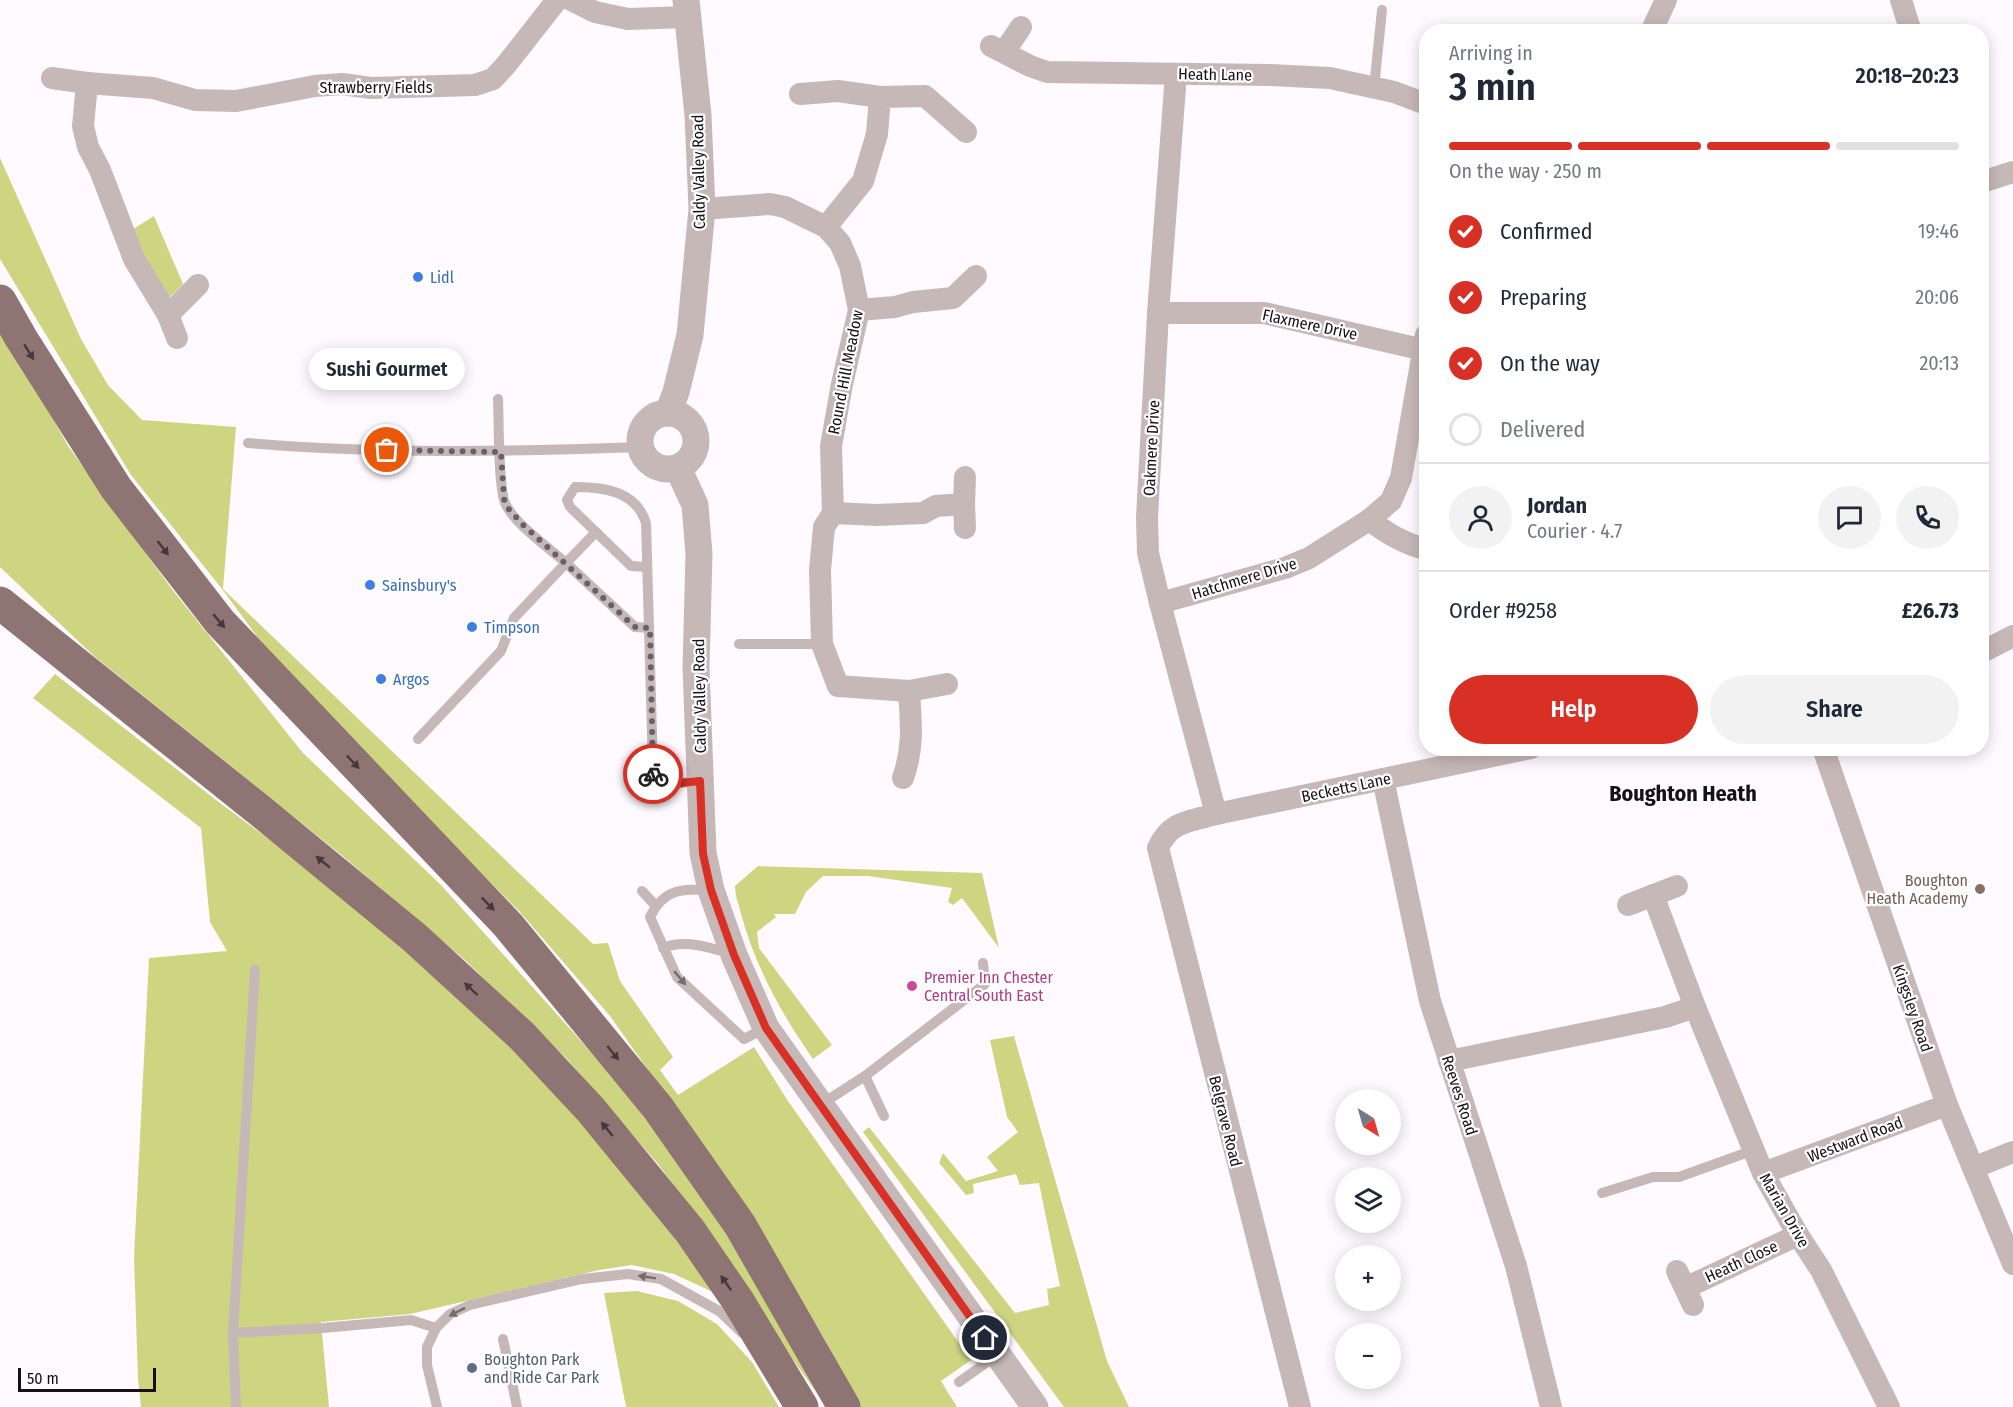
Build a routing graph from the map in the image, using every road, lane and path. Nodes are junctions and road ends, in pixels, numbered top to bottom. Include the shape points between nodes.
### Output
1 (557, 0) edge
2 (571, 0) edge
3 (1666, 0) edge
4 (1901, 0) edge
5 (686, 9) edge
6 (1382, 10) dead end
7 (1655, 24) edge
8 (1908, 24) edge
9 (1021, 27) dead end
10 (1176, 74) junction
11 (52, 78) dead end
12 (87, 83) junction
13 (1374, 88) junction
14 (800, 94) dead end
15 (880, 97) junction
16 (1419, 101) edge
17 (966, 132) dead end
18 (2013, 172) edge
19 (1989, 180) edge
20 (702, 209) junction
21 (826, 227) junction
22 (976, 276) dead end
23 (198, 285) dead end
24 (0, 301) edge
25 (859, 310) junction
26 (1158, 312) junction
27 (168, 315) junction
28 (177, 338) dead end
29 (1419, 341) edge
30 (1419, 376) edge
31 (498, 399) dead end
32 (668, 413) junction
33 (248, 443) dead end
34 (639, 447) junction
35 (501, 452) junction
36 (678, 468) junction
37 (965, 477) dead end
38 (964, 504) junction
39 (833, 513) junction
40 (1369, 520) junction
41 (965, 528) dead end
42 (596, 532) junction
43 (1419, 547) edge
44 (566, 563) junction
45 (647, 567) junction
46 (0, 603) edge
47 (1160, 603) junction
48 (650, 628) junction
49 (2013, 636) edge
50 (739, 644) dead end
51 (822, 644) junction
52 (1989, 648) edge
53 (947, 684) dead end
54 (909, 691) junction
55 (418, 739) dead end
56 (1492, 756) edge
57 (1826, 756) edge
58 (903, 778) dead end
59 (1383, 778) junction
60 (700, 781) junction
61 (1216, 814) junction
62 (1164, 835) joint
63 (1677, 886) dead end
64 (711, 890) junction
65 (642, 891) dead end
66 (1653, 895) junction
67 (1628, 904) dead end
68 (655, 905) junction
69 (663, 948) junction
70 (734, 955) junction
71 (983, 963) dead end
72 (255, 970) dead end
73 (1695, 1007) junction
74 (766, 1028) junction
75 (1449, 1061) junction
76 (865, 1076) junction
77 (819, 1105) junction
78 (1947, 1105) junction
79 (884, 1116) dead end
80 (1754, 1150) junction
81 (2013, 1152) edge
82 (1973, 1168) junction
83 (1763, 1173) junction
84 (1602, 1193) dead end
85 (1798, 1235) junction
86 (2013, 1264) edge
87 (1685, 1288) dead end
88 (436, 1328) junction
89 (233, 1333) junction
90 (503, 1339) dead end
91 (997, 1355) junction
92 (779, 1368) junction
93 (959, 1382) dead end
94 (1883, 1405) edge
95 (236, 1407) edge
96 (437, 1407) edge
97 (517, 1407) edge
98 (802, 1407) edge
99 (844, 1407) edge
100 (1035, 1407) edge
101 (1300, 1407) edge
102 (1551, 1407) edge

1 - 12 street, Strawberry Fields via 493,79 475,86 371,88 342,84 236,101 195,100 153,88
2 - 5 street via 595,12 628,19
3 - 7 street
4 - 8 street
5 - 20 street, Caldy Valley Road via 698,115
6 - 13 lane
9 - 10 street, Heath Lane via 998,49 1047,72
10 - 13 street, Heath Lane via 1330,78
10 - 26 street, Oakmere Drive
11 - 12 street, Strawberry Fields
12 - 27 street via 83,126 88,147 134,259
13 - 16 street, Heath Lane
14 - 15 street via 838,91
15 - 17 street via 925,96
15 - 21 street via 877,134 863,181
18 - 19 street
20 - 21 street, Round Hill Meadow via 770,204
20 - 32 street, Caldy Valley Road via 690,335
21 - 25 street, Round Hill Meadow via 840,243 850,266
22 - 25 street via 953,298
23 - 27 street
24 -> 99 highway via 116,488 220,622 508,925 658,1108 740,1225
25 - 39 street, Round Hill Meadow via 831,446
26 - 29 street, Flaxmere Drive via 1264,313
26 - 47 street, Oakmere Drive via 1147,518 1148,553
27 - 28 street
30 - 40 street, Hatchmere Drive via 1401,478 1391,501
31 - 35 lane
32 - 34 street via 646,423
32 - 36 street via 680,416 696,437 695,450
33 - 35 lane via 319,449
34 - 35 lane
34 - 36 street via 647,461 661,469
35 - 44 lane via 506,506
36 - 60 street, Caldy Valley Road via 695,505 699,554 696,668
37 - 38 street
38 - 39 street via 936,506 923,513
38 - 41 street
39 - 51 street, Round Hill Meadow via 824,527 820,570
40 - 43 street via 1392,536
40 - 47 street, Hatchmere Drive via 1285,568
42 - 44 lane
42 - 45 lane via 631,566
42 - 45 lane via 570,507 567,500 575,487 620,492 643,513
44 - 48 lane via 635,627
44 - 55 lane via 514,618 501,651
45 - 48 lane
92 -> 46 highway via 690,1231 591,1110 522,1036 406,930
47 - 61 street, Oakmere Drive
48 - 60 lane via 652,786
49 - 52 street
50 - 51 lane
51 - 54 street, Round Hill Meadow via 838,686
53 - 54 street, Round Hill Meadow
54 - 58 street via 912,741
56 - 59 street, Becketts Lane
57 - 78 street, Kingsley Road
59 - 61 street, Becketts Lane
59 - 75 street, Reeves Road via 1430,1001
60 - 64 street, Caldy Valley Road via 703,854
61 - 62 street, Becketts Lane via 1174,826
62 - 101 street, Belgrave Road via 1158,848 1160,862
63 - 66 street
64 - 68 lane via 678,889
64 - 70 street, Caldy Valley Road
65 - 68 lane
66 - 67 street
66 - 73 street, Marian Drive
68 - 69 lane via 650,917
69 - 70 lane via 675,943
69 -> 74 lane via 677,977 744,1039
70 - 74 street, Caldy Valley Road
71 - 76 lane via 985,984
72 - 89 lane
73 - 75 street via 1665,1017
73 - 80 street, Marian Drive
74 - 77 street, Caldy Valley Road
75 - 102 street, Reeves Road via 1516,1266
76 - 77 lane
76 - 79 lane
77 - 91 street, Caldy Valley Road
78 - 82 street, Kingsley Road
78 - 83 street, Westward Road
80 - 83 street, Marian Drive
80 - 84 lane via 1678,1177 1653,1177
81 - 82 street
82 - 86 street, Kingsley Road
83 - 85 street, Marian Drive
85 - 87 street, Heath Close
85 - 94 street, Marian Drive via 1821,1270
88 - 89 lane via 411,1320
92 -> 88 lane via 719,1311 661,1280 628,1274 582,1279 470,1305 450,1314
88 - 96 lane via 427,1347 427,1365
89 - 95 lane
90 - 97 lane
91 - 93 lane
91 - 100 street, Caldy Valley Road
92 - 98 highway

